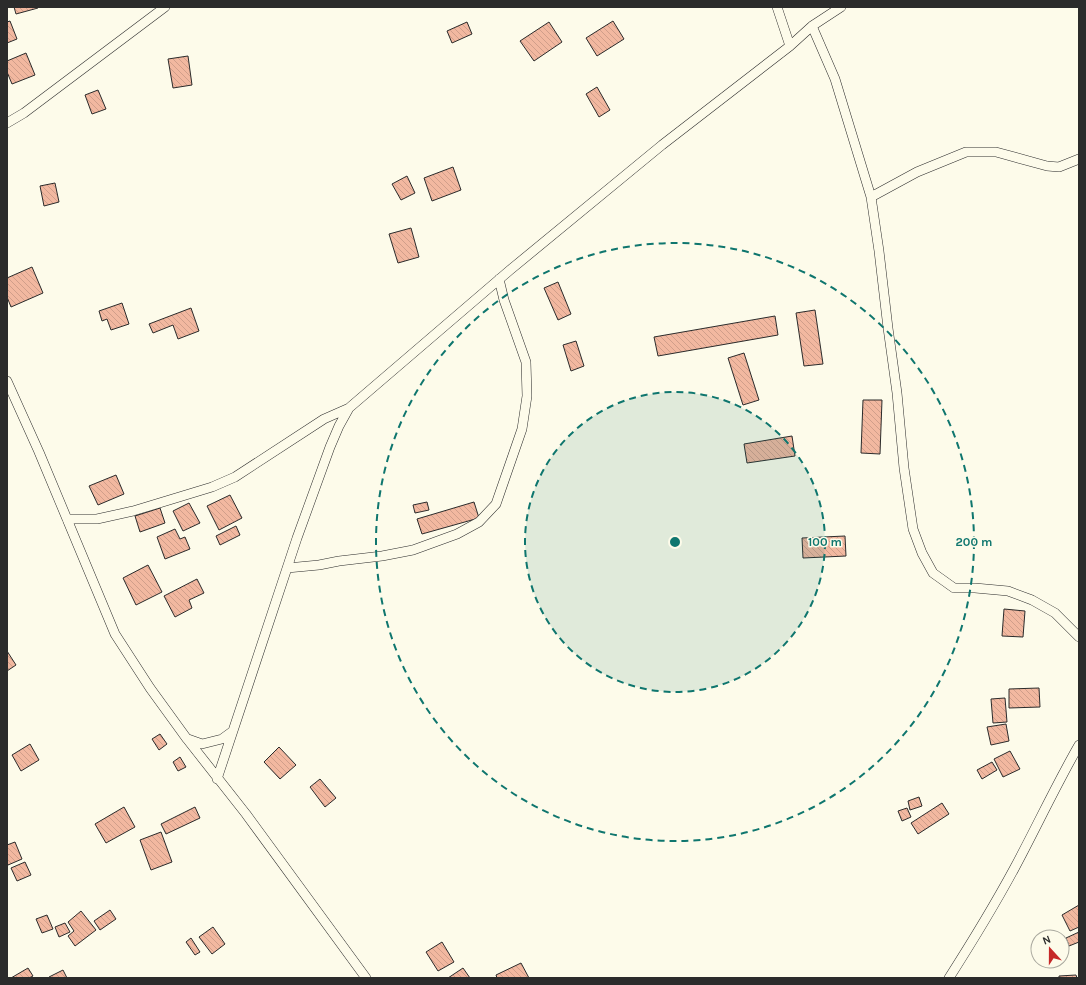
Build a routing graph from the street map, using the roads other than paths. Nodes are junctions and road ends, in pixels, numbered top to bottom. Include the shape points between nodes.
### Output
1 (165, 7) edge
2 (777, 7) edge
3 (841, 7) edge
4 (812, 26) junction
5 (790, 46) junction
6 (7, 124) edge
7 (1079, 159) edge
8 (871, 198) junction
9 (499, 279) junction
10 (7, 381) edge
11 (350, 408) junction
12 (67, 519) junction
13 (287, 568) junction
14 (1079, 636) edge
15 (233, 731) junction
16 (187, 739) junction
17 (1079, 745) edge
18 (217, 779) junction
19 (366, 978) edge
20 (949, 978) edge

1 - 6 street
2 - 5 street
3 - 4 street
4 - 5 street
4 - 8 street via 835,79
5 - 9 street via 662,145
7 - 8 street via 1059,168 996,152 966,152 917,172
8 - 14 street via 912,529 922,553 933,573 954,588 1008,592 1032,600 1055,613
9 - 11 street
9 - 13 street via 526,362 527,396 522,429 496,504 479,522 457,534 413,550
10 - 12 street
11 - 12 street via 324,419 235,477 212,487 97,519
11 - 13 street via 330,447
12 - 16 street via 115,634
13 - 15 street
15 - 16 street via 222,739 202,744
15 - 18 street
16 - 18 street
17 - 20 street via 1011,875 978,934
18 - 19 street via 246,814

